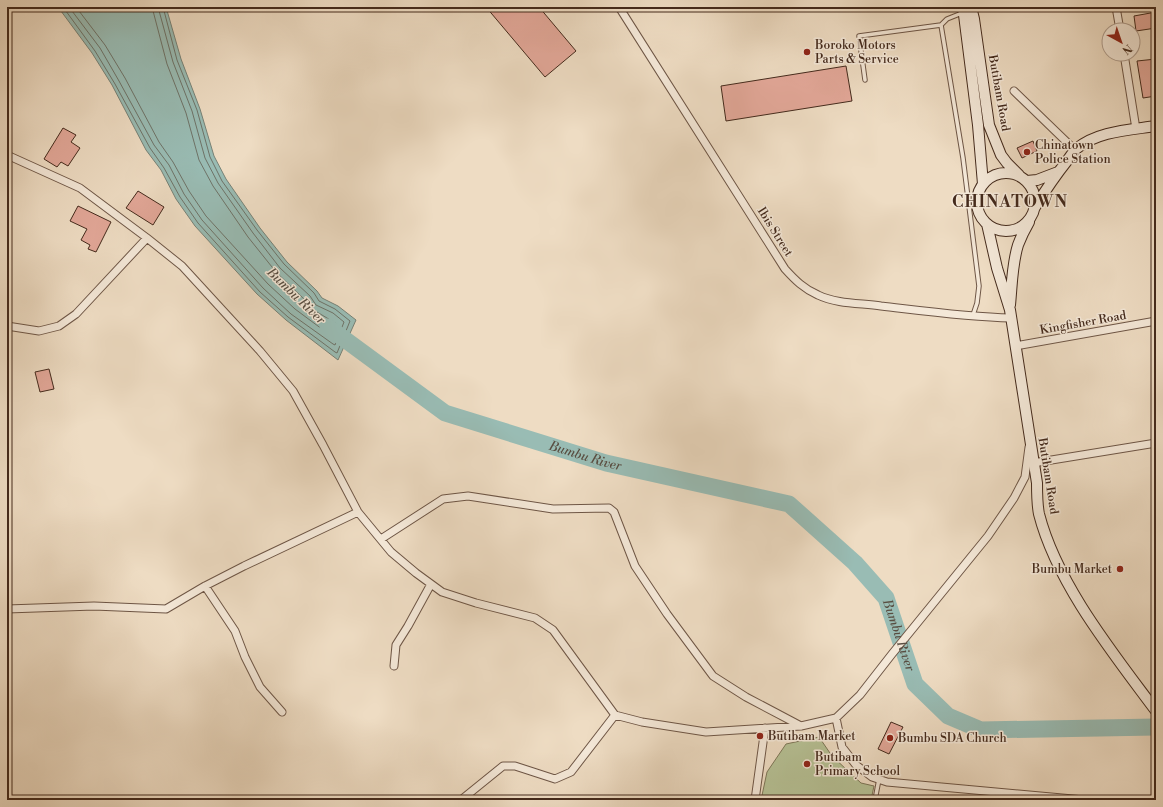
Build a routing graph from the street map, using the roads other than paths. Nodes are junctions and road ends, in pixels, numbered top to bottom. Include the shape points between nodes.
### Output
1 (619, 7) edge
2 (1116, 7) edge
3 (965, 9) edge
4 (1119, 22) edge
5 (941, 25) junction
6 (1125, 62) edge
7 (865, 80) dead end
8 (1014, 91) dead end
9 (1156, 126) edge
10 (1136, 129) junction
11 (1075, 150) junction
12 (7, 155) edge
13 (1058, 172) junction
14 (1024, 179) junction
15 (983, 184) junction
16 (1035, 207) junction
17 (1029, 220) junction
18 (987, 224) junction
19 (147, 238) junction
20 (1010, 314) junction
21 (973, 317) junction
22 (1156, 321) edge
23 (7, 326) edge
24 (1015, 346) junction
25 (1030, 441) junction
26 (1156, 443) edge
27 (1033, 463) junction
28 (358, 512) junction
29 (381, 539) junction
30 (431, 584) junction
31 (205, 586) junction
32 (7, 609) edge
33 (394, 666) dead end
34 (1156, 711) edge
35 (282, 712) dead end
36 (615, 715) junction
37 (836, 718) junction
38 (801, 726) junction
39 (765, 728) junction
40 (879, 779) junction
41 (461, 800) edge
42 (756, 800) edge
43 (875, 800) edge
44 (1079, 800) edge

1 - 21 street, Ibis Street via 785,269 795,280 807,290 831,299
2 - 4 street
3 - 5 lane
3 - 14 main road, Butibam Road via 974,19 989,125 1001,155
3 - 15 main road, Butibam Road
5 - 7 lane via 858,36
5 - 21 lane via 964,165 979,286
6 - 10 street
8 - 11 street
9 - 10 main road
10 - 11 main road via 1090,140
11 - 13 main road
12 - 19 street via 80,188
13 - 14 main road via 1032,181
13 - 16 main road
14 - 15 main road via 1011,173 1002,173 992,176
14 - 16 main road via 1033,189
15 - 18 main road via 977,202 980,214
16 - 17 main road
17 - 18 main road via 1020,228 1009,231 997,230
17 - 20 main road, Butibam Road via 1018,245 1013,266
18 - 20 main road, Butibam Road
19 - 23 street via 76,314 60,326 39,331
19 - 28 street via 182,266 293,391
20 - 21 street, Ibis Street
20 - 24 main road, Butibam Road
22 - 24 street, Kingfisher Road
24 - 25 main road, Butibam Road
25 - 27 main road, Butibam Road
25 - 37 street via 1025,477 988,536 860,695
26 - 27 street
27 - 34 main road, Butibam Road via 1039,513 1056,560 1082,608
28 - 29 street
28 - 31 street via 312,532
29 - 30 street via 391,552
29 - 38 street via 443,499 449,498 468,496 553,509 609,508 614,512 635,566 713,676
30 - 33 street via 396,645
30 - 36 street via 442,592 463,599 535,618 553,630
31 - 32 street via 166,609 94,606
31 - 35 street via 235,631 260,686
36 - 39 street via 706,732
36 - 41 street via 571,772 555,779 515,766 503,766
37 - 38 street
37 - 40 street via 842,747 856,765
38 - 39 street
39 - 42 street
40 - 43 lane
40 - 44 street via 887,782

